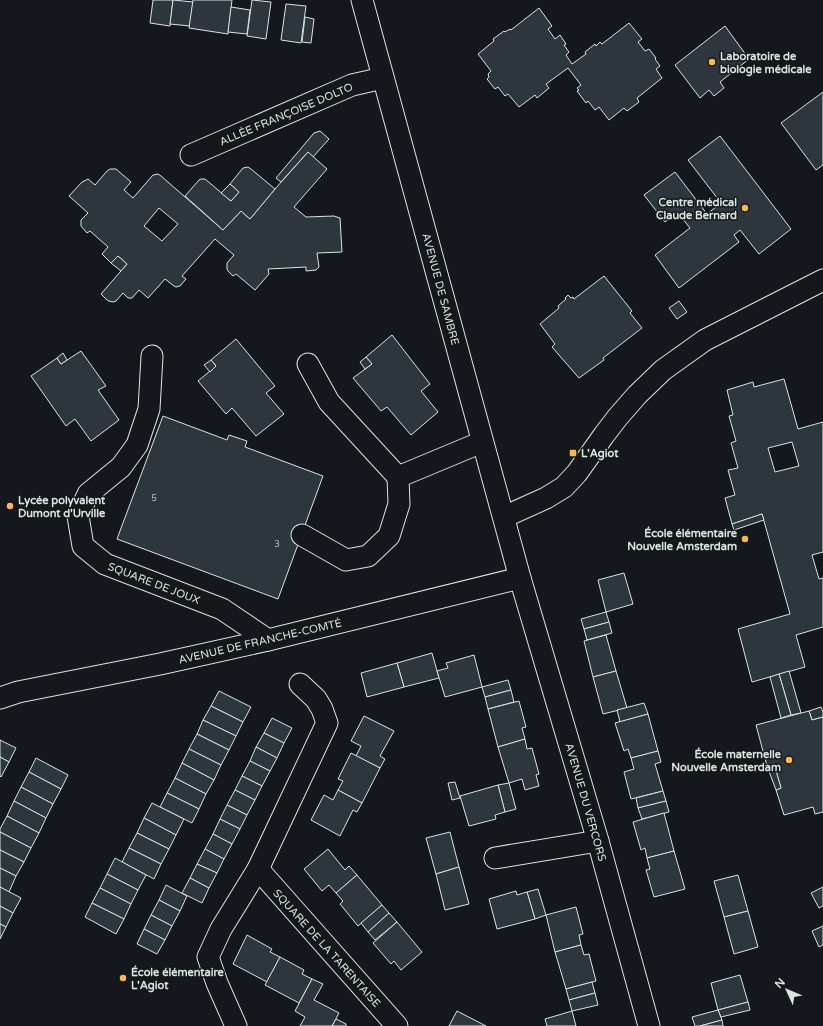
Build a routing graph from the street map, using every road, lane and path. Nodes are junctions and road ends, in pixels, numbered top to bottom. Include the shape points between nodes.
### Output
1 (362, 0) edge
2 (383, 78) junction
3 (191, 155) dead end
4 (823, 280) edge
5 (152, 356) dead end
6 (308, 364) dead end
7 (482, 442) junction
8 (398, 477) junction
9 (504, 517) junction
10 (302, 535) dead end
11 (520, 578) junction
12 (268, 640) junction
13 (300, 684) dead end
14 (0, 698) edge
15 (598, 841) junction
16 (495, 858) dead end
17 (258, 869) junction
18 (236, 1026) edge
19 (397, 1026) edge
20 (649, 1026) edge

1 - 2 street, AVENUE DE SAMBRE
2 - 3 street, ALLÉE FRANÇOISE DOLTO via 352,84
2 - 7 street, AVENUE DE SAMBRE
4 - 9 street via 705,340 663,370 617,418 564,487
5 - 12 street, SQUARE DE JOUX via 149,409 137,445 121,467 88,494 78,516 83,546 105,564 222,609
6 - 8 street via 329,402
7 - 8 street
7 - 9 street, AVENUE DE SAMBRE
8 - 10 street via 399,504 389,536 368,556 346,560
9 - 11 street, AVENUE DE SAMBRE
11 - 12 street, AVENUE DE FRANCHE-COMTÉ
11 - 15 street, AVENUE DU VERCORS
12 - 14 street, AVENUE DE FRANCHE-COMTÉ via 18,692
13 - 17 street via 316,699 327,723
15 - 16 street
15 - 20 street, AVENUE DU VERCORS
17 - 18 street via 221,929 208,957
17 - 19 street, SQUARE DE LA TARENTAISE

